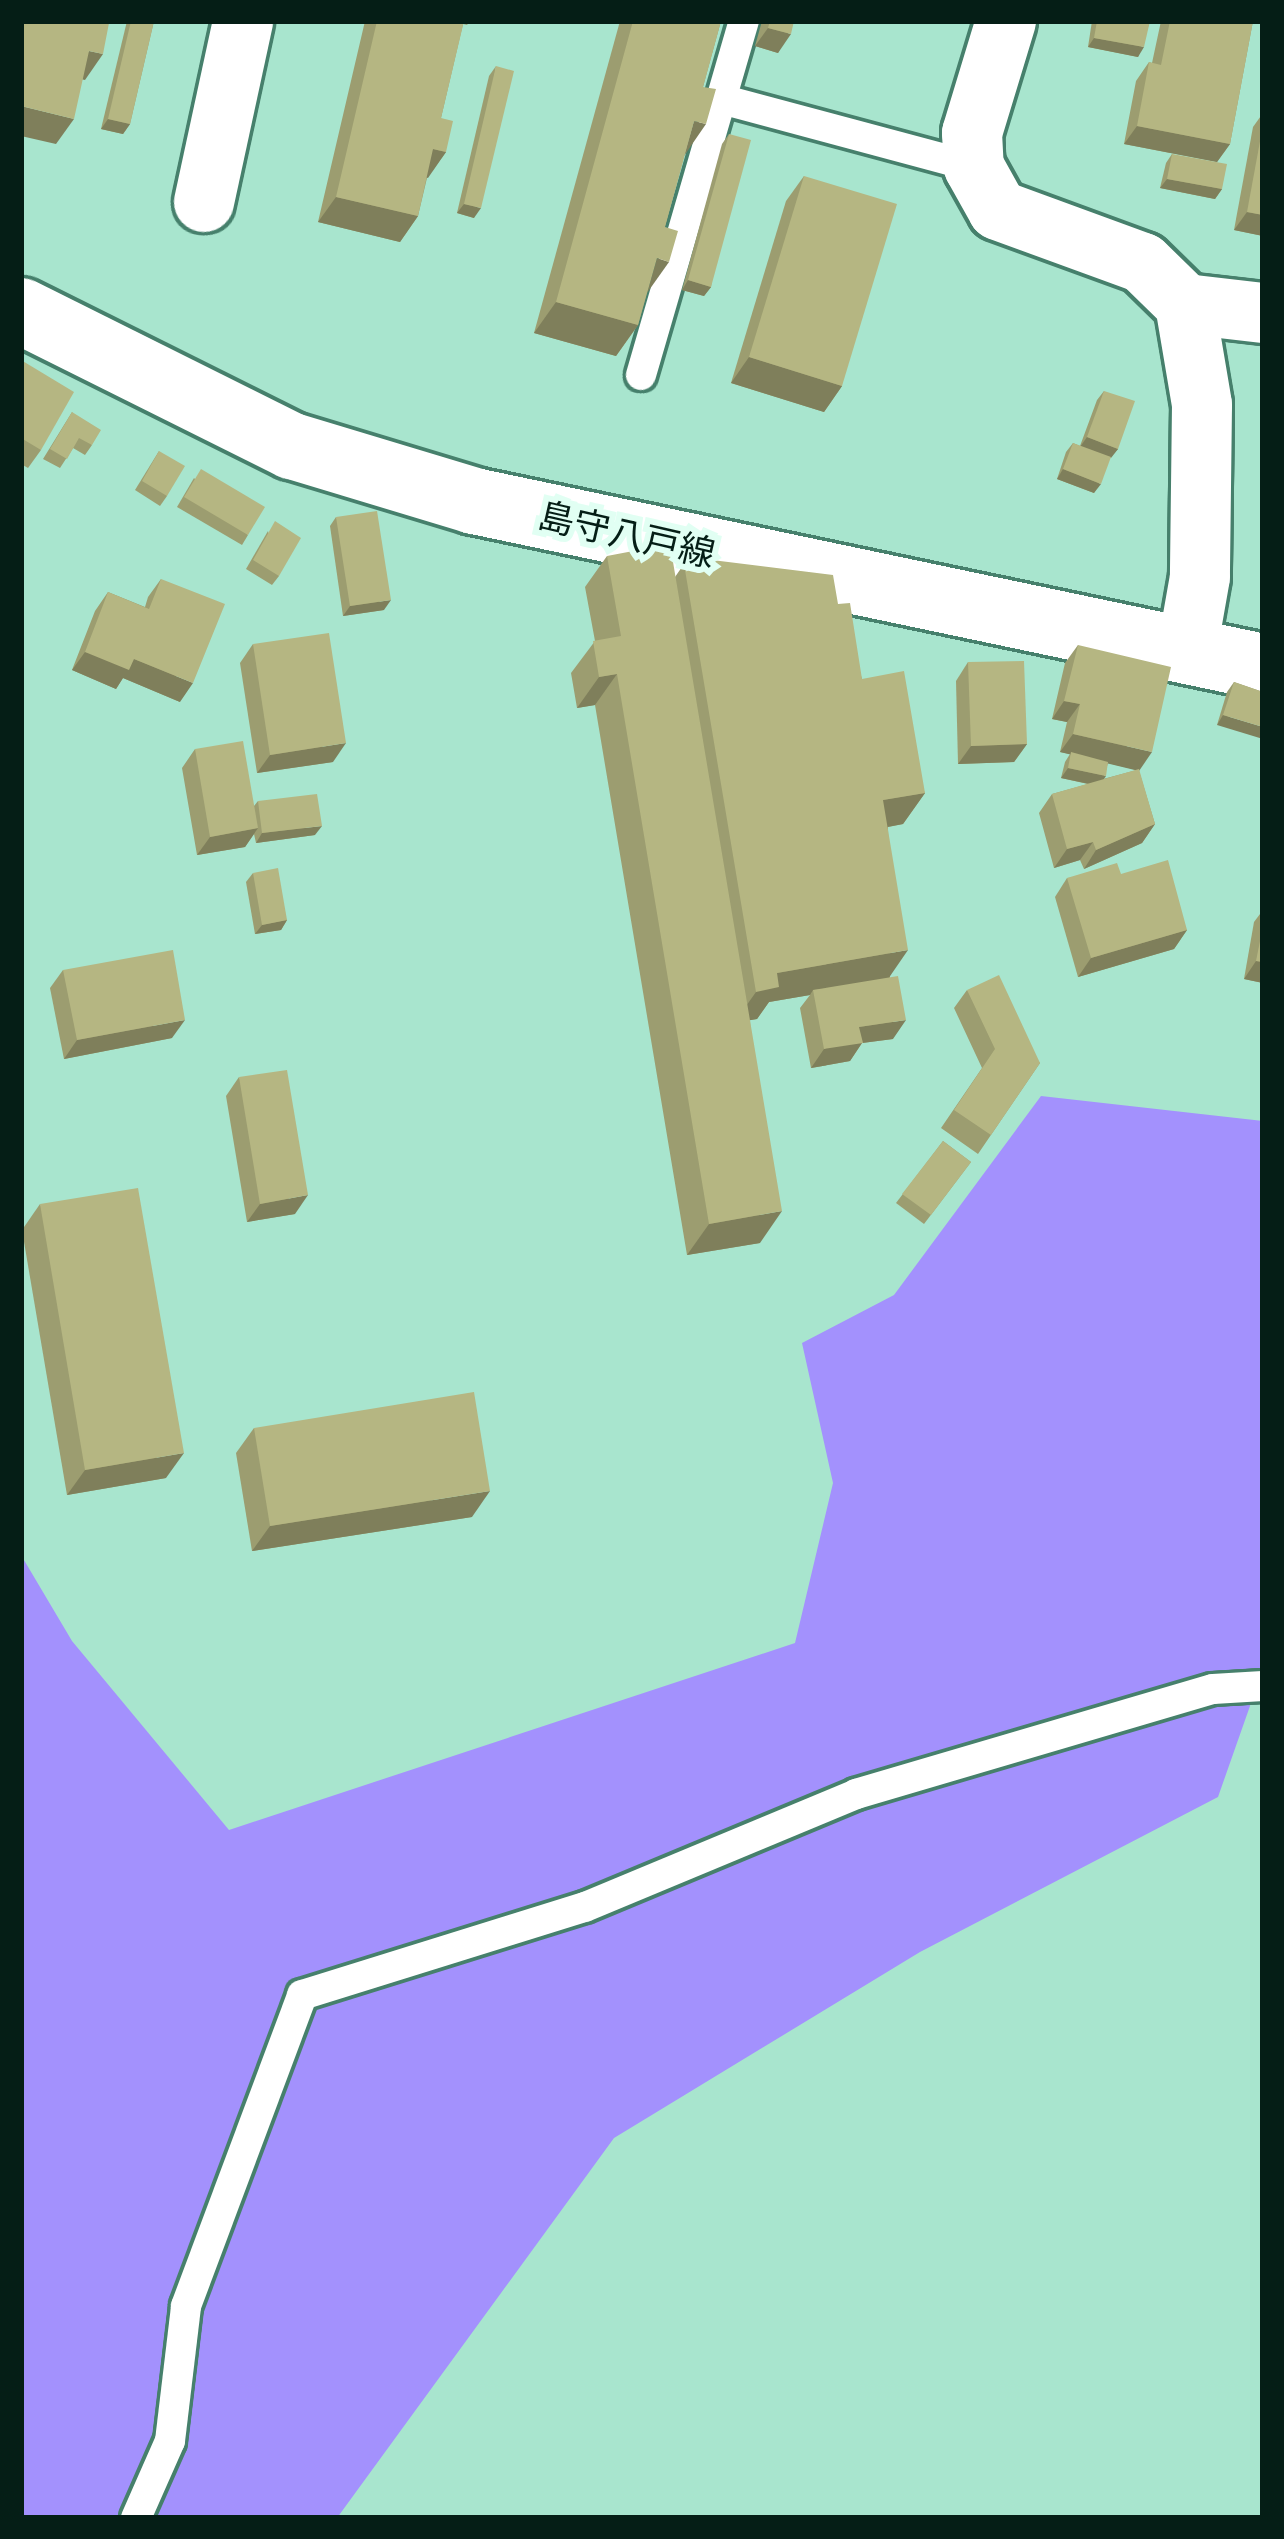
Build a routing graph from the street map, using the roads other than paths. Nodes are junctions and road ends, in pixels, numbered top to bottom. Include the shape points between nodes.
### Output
1 (243, 21) edge
2 (744, 21) edge
3 (1006, 21) edge
4 (722, 99) junction
5 (974, 166) junction
6 (204, 202) dead end
7 (1185, 304) junction
8 (21, 310) edge
9 (1263, 313) edge
10 (641, 375) edge
11 (1187, 651) junction
12 (1263, 667) edge
13 (1263, 1685) edge
14 (136, 2518) edge

1 - 6 street
2 - 4 lane
3 - 5 street via 972,134
4 - 5 lane
4 - 10 lane
5 - 7 street via 998,210 1143,263
7 - 9 street
7 - 11 street via 1202,405 1200,577
8 - 11 main road, 島守八戸線 via 292,446 474,501
11 - 12 main road, 島守八戸線
13 - 14 lane via 1213,1689 856,1794 585,1907 302,1995 186,2306 170,2441

